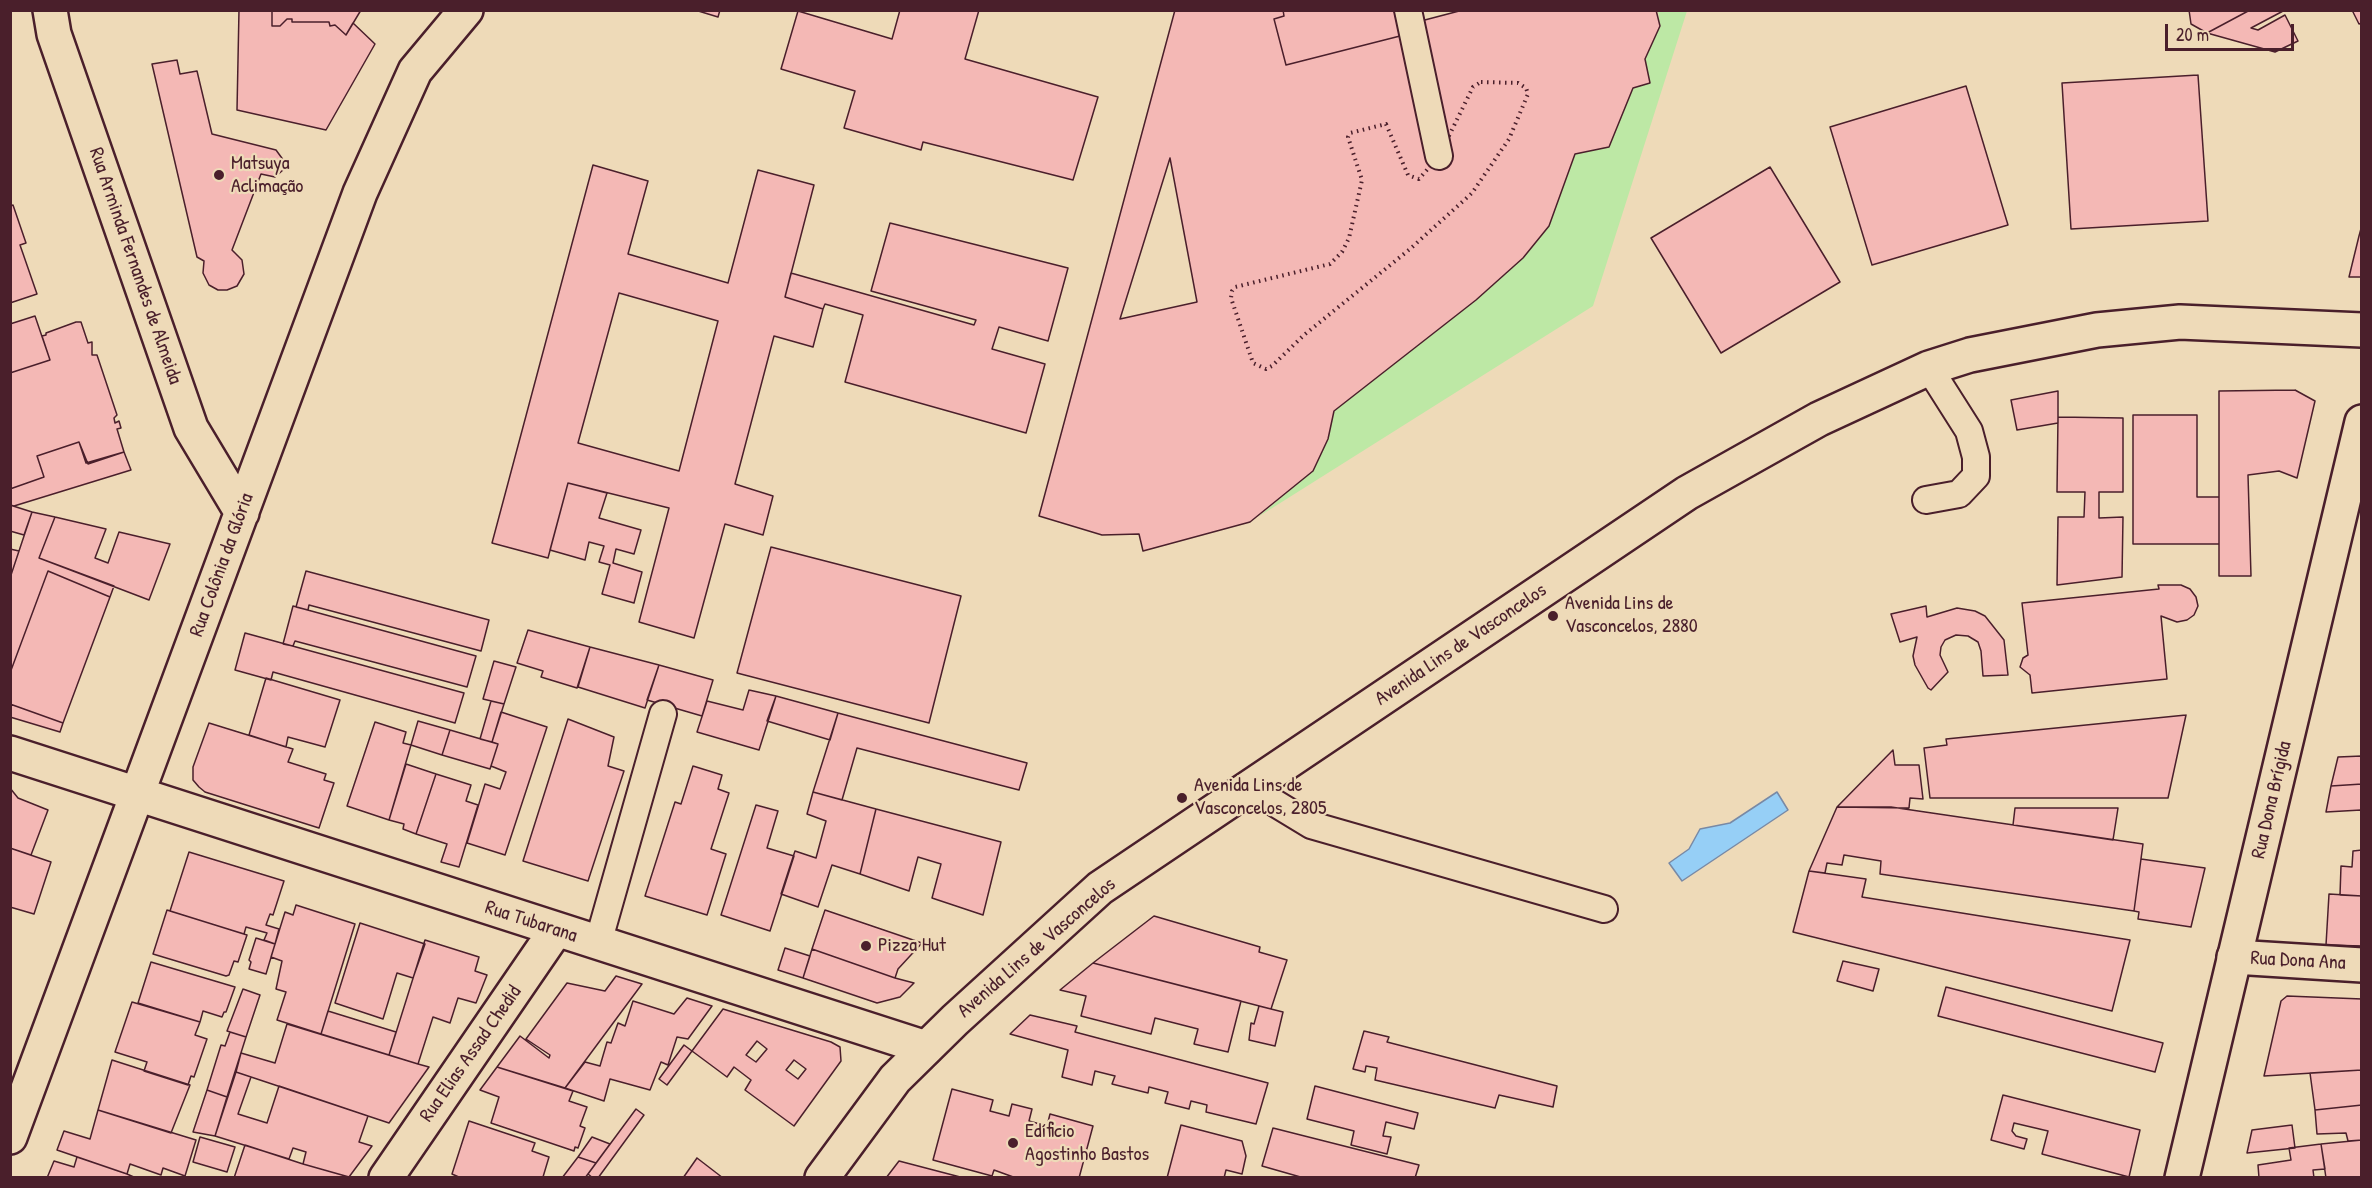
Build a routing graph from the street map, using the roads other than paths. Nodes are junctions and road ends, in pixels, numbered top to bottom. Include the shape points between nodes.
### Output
1 (50, 10) edge
2 (466, 10) edge
3 (1408, 10) edge
4 (1439, 156) road end
5 (2361, 330) edge
6 (1929, 368) junction
7 (2361, 422) edge
8 (1926, 500) dead end
9 (242, 513) junction
10 (663, 714) dead end
11 (10, 753) edge
12 (1250, 788) junction
13 (137, 795) junction
14 (1604, 909) dead end
15 (556, 930) junction
16 (598, 944) junction
17 (2234, 957) junction
18 (2361, 964) edge
19 (926, 1048) junction
20 (10, 1137) edge
21 (386, 1178) edge
22 (822, 1178) edge
23 (2182, 1178) edge

1 - 9 street, Rua Arminda Fernandes de Almeida via 54,34 191,428
2 - 9 street, Rua Colônia da Glória via 415,71 360,193
3 - 4 lane
5 - 6 street, Avenida Lins de Vasconcelos via 2180,322 2097,330 1970,355
6 - 8 lane via 1969,431 1976,476 1959,494
6 - 12 street, Avenida Lins de Vasconcelos via 1819,419 1687,493
7 - 17 street, Rua Dona Brígida
9 - 13 street, Rua Colônia da Glória
10 - 16 lane
11 - 13 street, Rua Tubarana
12 - 14 lane via 1311,825
12 - 19 street, Avenida Lins de Vasconcelos via 1100,888
13 - 15 street, Rua Tubarana
13 - 20 street, Rua Colônia da Glória
15 - 16 street, Rua Tubarana
15 - 21 street, Rua Elias Assad Chedid
16 - 19 street, Rua Tubarana
17 - 18 street, Rua Dona Ana
17 - 23 street, Rua Dona Brígida
19 - 22 street, Avenida Lins de Vasconcelos via 895,1079

